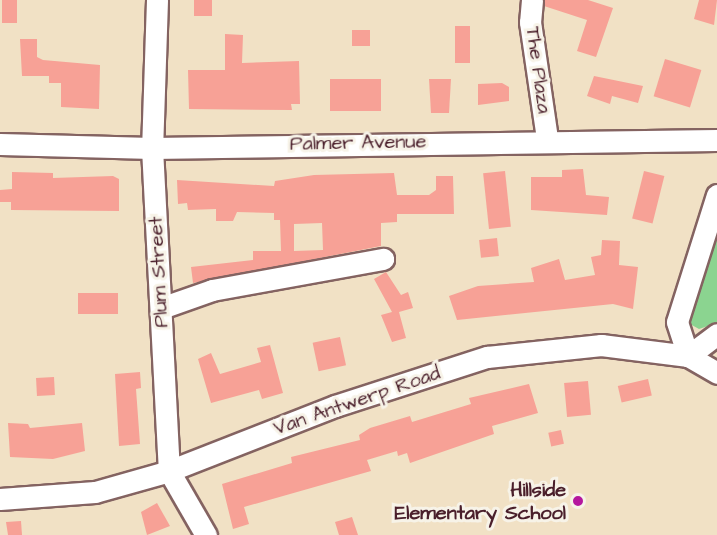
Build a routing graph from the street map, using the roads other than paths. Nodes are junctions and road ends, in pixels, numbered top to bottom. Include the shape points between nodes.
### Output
1 (157, 0) edge
2 (532, 0) edge
3 (547, 139) junction
4 (717, 140) edge
5 (0, 144) edge
6 (152, 147) junction
7 (717, 195) edge
8 (383, 259) dead end
9 (161, 308) junction
10 (717, 334) edge
11 (688, 356) junction
12 (717, 373) edge
13 (169, 471) junction
14 (0, 499) edge
15 (206, 535) edge

1 - 6 street, Plum Street
2 - 3 street, The Plaza via 530,22
3 - 4 street, Palmer Avenue
3 - 6 street, Palmer Avenue
5 - 6 street, Palmer Avenue
6 - 9 street, Plum Street
7 - 11 street via 677,322
8 - 9 street via 212,290
9 - 13 street, Plum Street
10 - 11 street
11 - 12 street, Van Antwerp Road
11 - 13 street, Van Antwerp Road via 601,345 487,357 335,406
13 - 14 street, Van Antwerp Road via 95,492
13 - 15 street, Plum Street

